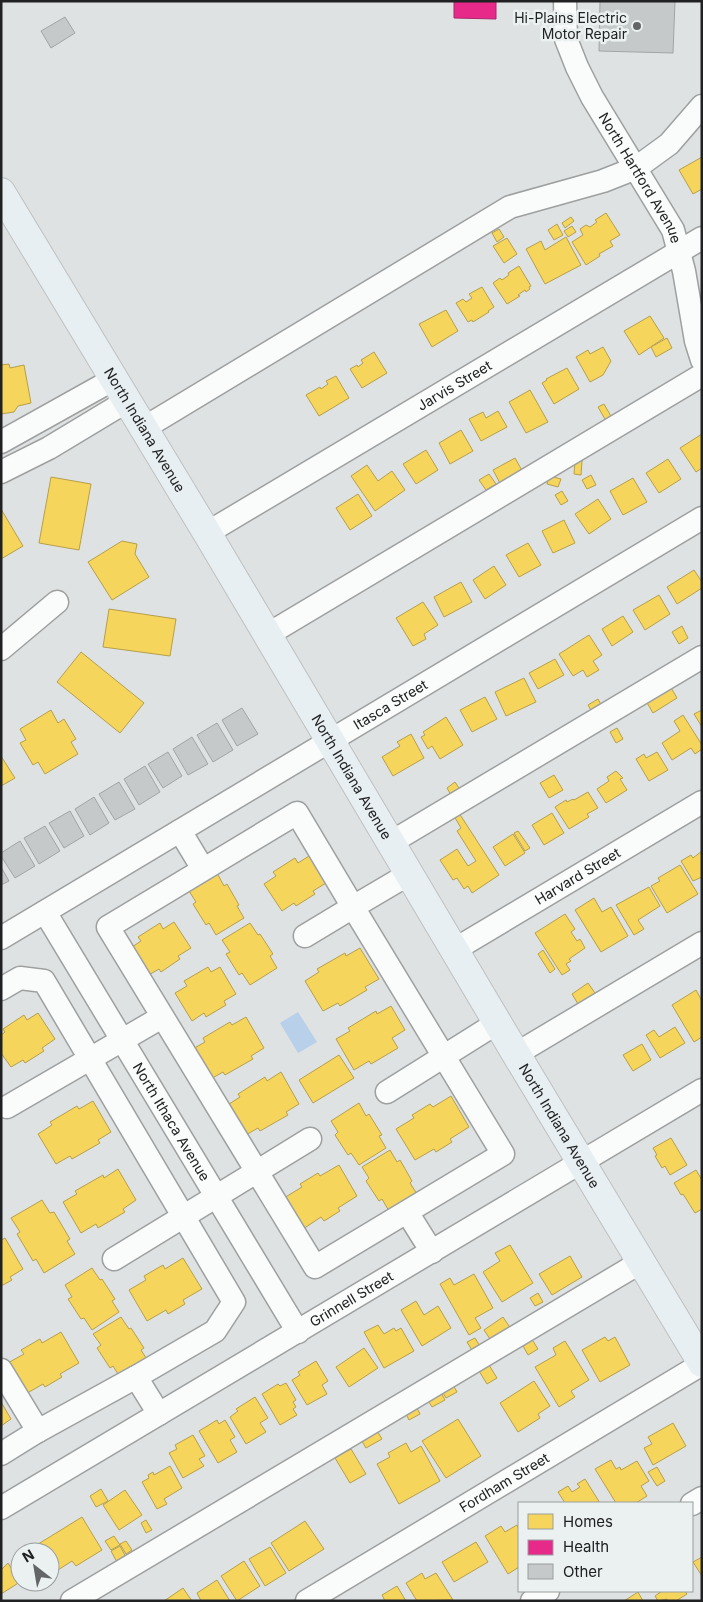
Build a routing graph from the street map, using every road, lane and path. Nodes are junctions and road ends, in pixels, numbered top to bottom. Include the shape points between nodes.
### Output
1 (565, 1) edge
2 (702, 106) edge
3 (636, 168) junction
4 (1, 192) edge
5 (702, 238) edge
6 (679, 252) junction
7 (702, 360) edge
8 (702, 375) edge
9 (121, 390) junction
10 (35, 423) junction
11 (144, 428) junction
12 (1, 442) edge
13 (49, 448) junction
14 (4, 463) edge
15 (702, 518) edge
16 (207, 533) junction
17 (56, 602) dead end
18 (267, 635) junction
19 (1, 649) edge
20 (702, 657) edge
21 (330, 741) junction
22 (702, 802) edge
23 (180, 831) junction
24 (390, 843) junction
25 (204, 869) junction
26 (409, 874) junction
27 (353, 907) junction
28 (45, 912) junction
29 (305, 936) dead end
30 (1, 938) edge
31 (702, 942) edge
32 (454, 950) junction
33 (1, 989) edge
34 (162, 1017) junction
35 (498, 1023) junction
36 (122, 1041) junction
37 (516, 1054) junction
38 (444, 1057) junction
39 (90, 1059) junction
40 (702, 1090) edge
41 (387, 1092) dead end
42 (7, 1107) dead end
43 (310, 1139) dead end
44 (580, 1163) junction
45 (256, 1171) junction
46 (216, 1196) junction
47 (407, 1212) junction
48 (184, 1216) junction
49 (432, 1252) junction
50 (114, 1258) dead end
51 (640, 1262) junction
52 (298, 1332) junction
53 (702, 1363) edge
54 (1, 1370) edge
55 (136, 1377) junction
56 (159, 1414) junction
57 (38, 1432) junction
58 (1, 1454) edge
59 (1, 1508) edge
60 (546, 1592) edge
61 (72, 1601) edge
62 (307, 1601) edge
63 (532, 1601) edge

1 - 3 street, North Hartford Avenue via 566,39 577,67
2 - 3 street via 668,144
3 - 6 street, North Hartford Avenue via 673,230
3 - 11 street via 603,181 510,207
4 - 9 main road, North Indiana Avenue
5 - 6 street, Jarvis Street
6 - 7 street, North Hartford Avenue
6 - 16 street, Jarvis Street
8 - 18 street
9 - 10 street
9 - 11 main road, North Indiana Avenue
9 - 13 street
10 - 12 street
10 - 13 street
11 - 16 main road, North Indiana Avenue
13 - 14 street
15 - 21 street, Itasca Street
16 - 18 main road, North Indiana Avenue
17 - 19 street
18 - 21 main road, North Indiana Avenue
20 - 24 street
21 - 23 street, Itasca Street
21 - 24 main road, North Indiana Avenue
22 - 32 street, Harvard Street
23 - 25 street
23 - 28 street, Itasca Street
24 - 26 main road, North Indiana Avenue
25 - 27 street via 298,813
25 - 34 street via 108,927
26 - 27 street
26 - 32 main road, North Indiana Avenue
27 - 29 street
27 - 38 street
28 - 30 street, Itasca Street
28 - 36 street, North Ithaca Avenue
31 - 37 street
32 - 35 main road, North Indiana Avenue
33 - 39 street via 20,978 44,981
34 - 36 street
34 - 45 street
35 - 37 main road, North Indiana Avenue
35 - 38 street
36 - 39 street
36 - 46 street, North Ithaca Avenue
37 - 44 main road, North Indiana Avenue
38 - 41 street
38 - 47 street via 503,1154
39 - 42 street
39 - 48 street
40 - 44 street, Grinnell Street
43 - 45 street
44 - 49 street, Grinnell Street
44 - 51 main road, North Indiana Avenue
45 - 46 street
45 - 47 street via 315,1267
46 - 48 street
46 - 52 street, North Ithaca Avenue
47 - 49 street
48 - 50 street
48 - 55 street via 234,1302 215,1331
49 - 52 street, Grinnell Street
51 - 53 main road, North Indiana Avenue
51 - 61 street
52 - 56 street, Grinnell Street
53 - 62 street, Fordham Street
54 - 57 street
55 - 56 street
55 - 57 street
56 - 59 street, Grinnell Street
57 - 58 street
60 - 63 street

